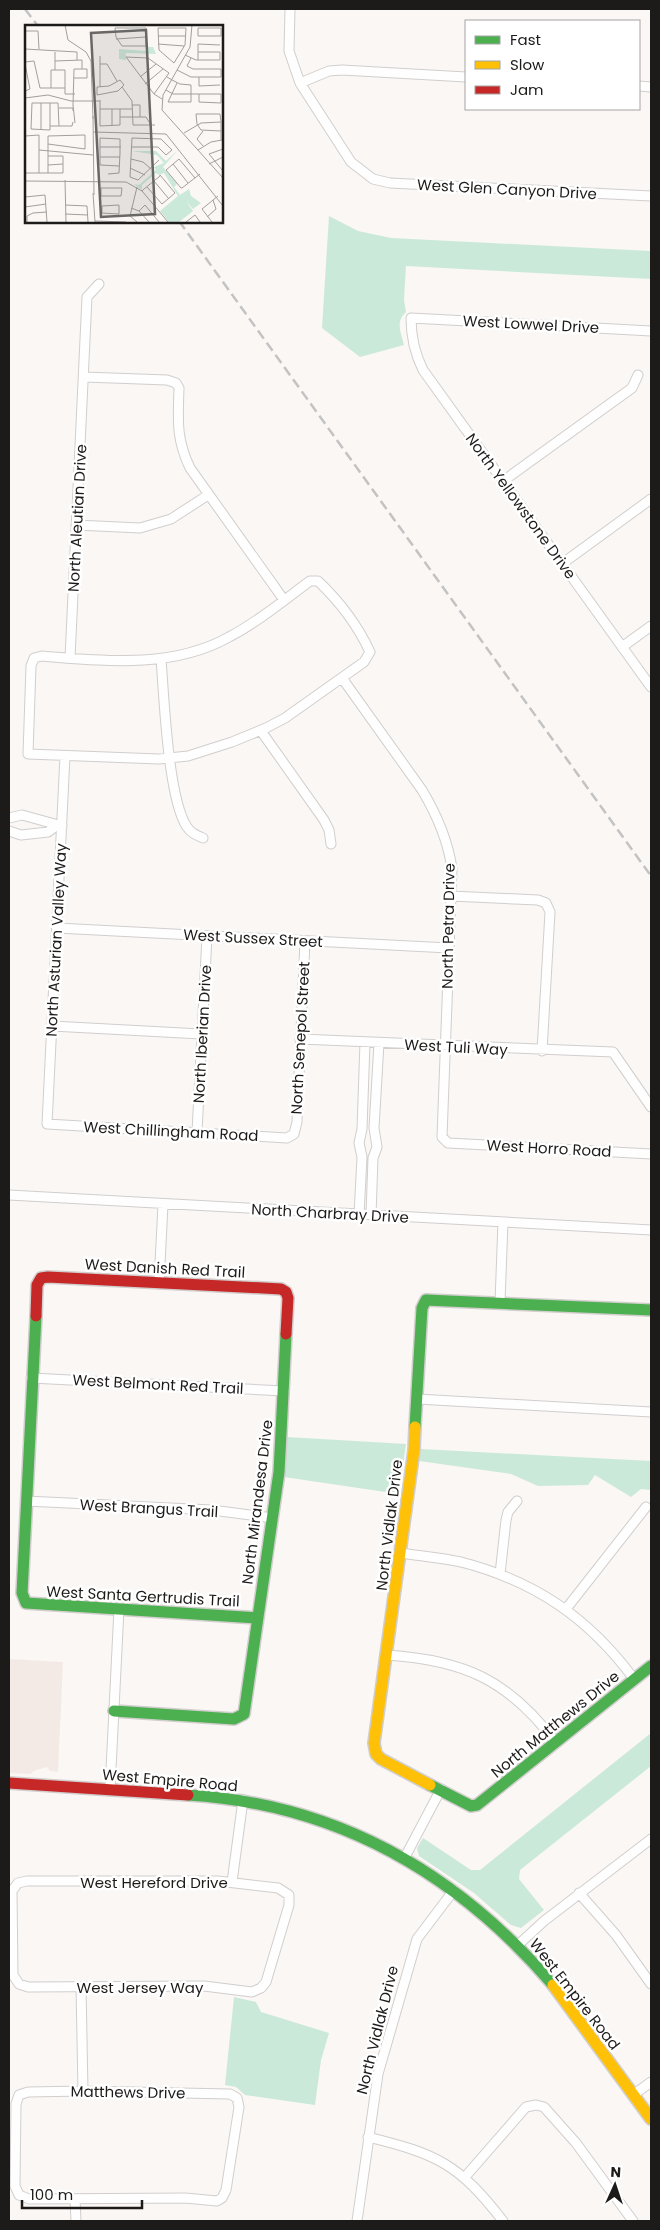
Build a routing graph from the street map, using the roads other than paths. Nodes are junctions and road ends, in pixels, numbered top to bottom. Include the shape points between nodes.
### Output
1 (290, 9) edge
2 (465, 77) edge
3 (300, 83) junction
4 (651, 196) edge
5 (99, 284) dead end
6 (411, 318) joint
7 (651, 331) edge
8 (638, 374) dead end
9 (84, 377) junction
10 (503, 480) junction
11 (208, 495) junction
12 (651, 499) edge
13 (76, 525) junction
14 (563, 563) junction
15 (284, 600) junction
16 (651, 626) edge
17 (622, 647) junction
18 (70, 658) junction
19 (161, 659) junction
20 (342, 678) junction
21 (651, 687) edge
22 (261, 731) junction
23 (65, 756) junction
24 (171, 758) junction
25 (9, 818) edge
26 (30, 818) junction
27 (59, 826) junction
28 (9, 831) edge
29 (28, 833) junction
30 (203, 838) dead end
31 (331, 844) dead end
32 (451, 896) junction
33 (57, 928) junction
34 (207, 936) junction
35 (305, 941) junction
36 (449, 948) junction
37 (52, 1026) junction
38 (201, 1034) junction
39 (300, 1039) junction
40 (365, 1042) junction
41 (379, 1043) junction
42 (445, 1046) junction
43 (542, 1051) junction
44 (651, 1107) edge
45 (47, 1124) joint
46 (197, 1132) junction
47 (294, 1134) joint
48 (376, 1135) junction
49 (360, 1136) junction
50 (448, 1143) joint
51 (651, 1154) edge
52 (9, 1195) edge
53 (163, 1205) junction
54 (359, 1215) junction
55 (371, 1215) junction
56 (504, 1222) junction
57 (651, 1230) edge
58 (159, 1283) junction
59 (286, 1292) joint
60 (500, 1302) junction
61 (651, 1310) edge
62 (31, 1378) junction
63 (284, 1391) junction
64 (417, 1399) junction
65 (651, 1412) edge
66 (26, 1501) junction
67 (517, 1501) dead end
68 (646, 1507) dead end
69 (273, 1518) junction
70 (401, 1553) junction
71 (500, 1574) junction
72 (119, 1609) junction
73 (566, 1609) junction
74 (258, 1618) junction
75 (387, 1655) junction
76 (651, 1666) edge
77 (634, 1679) junction
78 (114, 1711) junction
79 (556, 1743) junction
80 (9, 1783) edge
81 (441, 1788) junction
82 (110, 1789) junction
83 (242, 1800) junction
84 (651, 1839) edge
85 (405, 1857) junction
86 (232, 1882) junction
87 (454, 1890) junction
88 (580, 1893) junction
89 (518, 1945) junction
90 (19, 1984) joint
91 (651, 1984) edge
92 (81, 1987) junction
93 (261, 1988) joint
94 (651, 2082) edge
95 (83, 2091) junction
96 (633, 2095) junction
97 (651, 2119) edge
98 (368, 2137) junction
99 (465, 2177) junction
100 (75, 2199) junction
101 (76, 2221) edge
102 (357, 2221) edge
103 (503, 2221) edge
104 (633, 2221) edge

1 - 3 street via 289,51
2 - 3 street via 342,70 329,71
3 - 4 street, West Glen Canyon Drive via 351,162 373,179 390,183
5 - 9 street, North Aleutian Drive via 87,297
6 - 7 street, West Lowwel Drive
6 - 10 street, North Yellowstone Drive via 411,338 423,370
8 - 10 street via 632,388
9 - 11 street via 176,383 179,388 181,449
9 - 13 street, North Aleutian Drive
10 - 14 street, North Yellowstone Drive
11 - 13 street via 171,519 140,528
11 - 15 street
12 - 14 street
13 - 18 street, North Aleutian Drive
14 - 17 street, North Yellowstone Drive
15 - 19 street via 228,638 208,647
15 - 20 street via 310,581 318,581 343,609 370,652 364,662
16 - 17 street
17 - 21 street, North Yellowstone Drive
18 - 19 street
18 - 23 street via 42,656 34,658 31,666 28,754
19 - 24 street
20 - 22 street
20 - 32 street, North Petra Drive via 432,806 449,849
22 - 24 street via 218,747
22 - 31 street via 324,820
23 - 24 street
23 - 27 street, North Asturian Valley Way
24 - 30 street via 178,806 187,826
25 - 26 street via 22,815
26 - 27 street
26 - 29 street
27 - 29 street via 48,832
27 - 33 street, North Asturian Valley Way
28 - 29 street via 21,835
32 - 36 street, North Petra Drive
32 - 43 street via 546,903 550,912
33 - 34 street, West Sussex Street
33 - 37 street, North Asturian Valley Way
34 - 35 street, West Sussex Street
34 - 38 street, North Iberian Drive
35 - 36 street, West Sussex Street
35 - 39 street, North Senepol Street
36 - 42 street, North Petra Drive
37 - 38 street
37 - 45 street, North Asturian Valley Way
38 - 46 street, North Iberian Drive
39 - 40 street, West Tuli Way
39 - 47 street, North Senepol Street
40 - 41 street, West Tuli Way
40 - 49 street
41 - 42 street, West Tuli Way
41 - 48 street
42 - 43 street, West Tuli Way
42 - 50 street, North Petra Drive via 442,1137
43 - 44 street, West Tuli Way via 613,1052
45 - 46 street, West Chillingham Road
46 - 47 street, West Chillingham Road via 286,1138
48 - 49 street via 367,1132
48 - 55 street
49 - 54 street
50 - 51 street, West Horro Road
52 - 53 street, North Charbray Drive
53 - 54 street, North Charbray Drive
53 - 58 street
54 - 55 street, North Charbray Drive
55 - 56 street, North Charbray Drive
56 - 57 street, North Charbray Drive
56 - 60 street
58 - 59 street, West Danish Red Trail
58 - 62 street, West Danish Red Trail via 42,1278 36,1285
59 - 63 street, North Mirandesa Drive
60 - 61 street
60 - 64 street, North Vidlak Drive via 426,1300 422,1308
62 - 63 street, West Belmont Red Trail
62 - 66 street
63 - 69 street, North Mirandesa Drive
64 - 65 street
64 - 70 street, North Vidlak Drive
66 - 69 street, West Brangus Trail via 212,1510
66 - 72 street, West Santa Gertrudis Trail via 22,1593 26,1603
67 - 71 street via 506,1520
68 - 73 street
69 - 74 street, North Mirandesa Drive
70 - 71 street via 459,1562
70 - 75 street, North Vidlak Drive
71 - 73 street via 542,1593
72 - 74 street, West Santa Gertrudis Trail
72 - 78 street
73 - 77 street via 598,1636
74 - 78 street, North Mirandesa Drive via 244,1714 234,1719
75 - 79 street via 432,1660 484,1677 523,1704
75 - 81 street, North Vidlak Drive via 374,1743 376,1754
76 - 77 street, North Matthews Drive
77 - 79 street, North Matthews Drive
78 - 82 street
79 - 81 street, North Matthews Drive via 477,1805 471,1806
80 - 82 street, West Empire Road
81 - 85 street
82 - 83 street, West Empire Road
83 - 85 street, West Empire Road via 330,1824 371,1839
83 - 86 street
84 - 88 street
85 - 87 street, West Empire Road
86 - 90 street, West Hereford Drive via 18,1883 12,1891 13,1975
86 - 93 street, West Hereford Drive via 278,1888 288,1895 289,1905 266,1982
87 - 89 street, West Empire Road
87 - 98 street, North Vidlak Drive via 416,1939 378,2074
88 - 89 street
88 - 91 street via 616,1935
89 - 96 street, West Empire Road via 557,1990
90 - 92 street, West Jersey Way via 28,1988
92 - 93 street, West Jersey Way via 204,1986 252,1992
92 - 95 street
94 - 96 street
95 - 100 street, Matthews Drive via 28,2092 19,2095 16,2104 15,2186 19,2195 29,2200
95 - 100 street, Matthews Drive via 230,2094 237,2098 238,2107 226,2190 217,2201 185,2198
96 - 97 street, West Empire Road
98 - 99 street via 433,2156
98 - 102 street, North Vidlak Drive
99 - 103 street
99 - 104 street via 526,2107 536,2105 544,2108 576,2143
100 - 101 street

